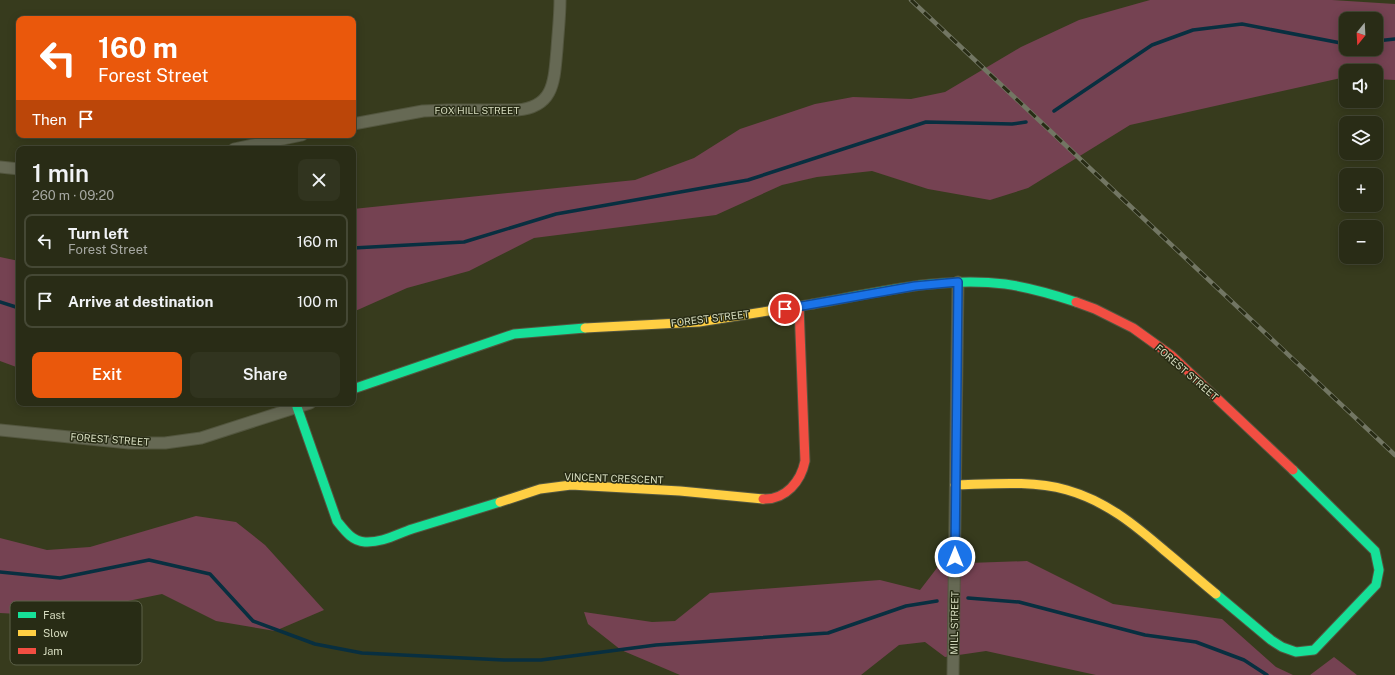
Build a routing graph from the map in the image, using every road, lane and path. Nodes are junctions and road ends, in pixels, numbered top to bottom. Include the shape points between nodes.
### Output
1 (560, 0) edge
2 (356, 123) edge
3 (287, 138) edge
4 (249, 146) edge
5 (0, 167) edge
6 (16, 169) edge
7 (958, 282) junction
8 (799, 306) junction
9 (356, 387) edge
10 (300, 406) edge
11 (297, 407) junction
12 (0, 430) edge
13 (956, 484) junction
14 (953, 675) edge

1 - 2 street, FOX HILL STREET via 553,83 546,97 536,106 517,110 423,111
3 - 4 street
5 - 6 street
7 - 8 street, FOREST STREET via 915,286
7 - 13 street, MILL STREET
7 - 13 street, FOREST STREET via 1005,284 1058,296 1096,309 1133,328 1172,356 1375,551 1379,570 1376,585 1314,650 1300,653 1286,651 1135,524 1108,506 1068,490 1043,485
8 - 9 street, FOREST STREET via 699,322 514,334
8 - 11 street, VINCENT CRESCENT via 805,461 796,484 785,493 770,498 571,485 540,489 380,541 365,542 352,538 337,521
10 - 11 street, FOREST STREET
11 - 12 street, FOREST STREET via 201,438 165,443 129,443
13 - 14 street, MILL STREET

